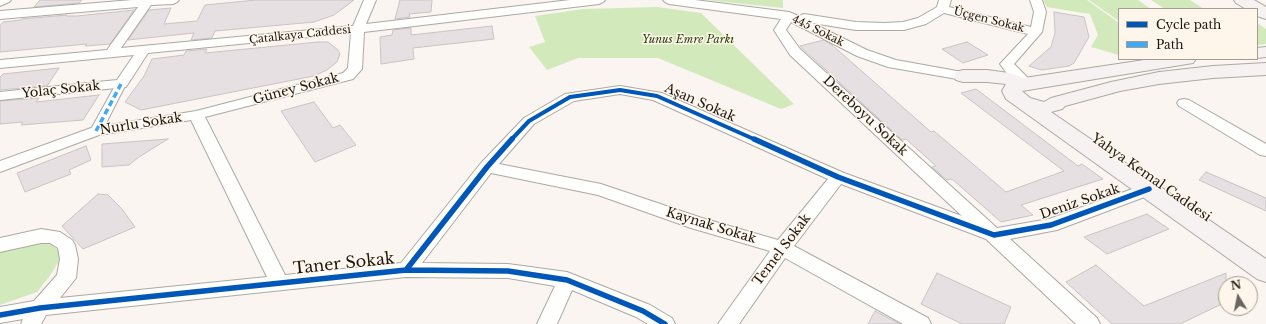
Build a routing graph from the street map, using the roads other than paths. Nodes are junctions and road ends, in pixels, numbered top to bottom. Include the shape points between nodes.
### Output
1 (5, 0) edge
2 (173, 0) edge
3 (370, 0) edge
4 (488, 0) edge
5 (599, 0) edge
6 (669, 0) edge
7 (1036, 0) edge
8 (1232, 0) edge
9 (1242, 0) edge
10 (0, 2) edge
11 (147, 2) junction
12 (943, 4) edge
13 (1246, 8) edge
14 (1256, 8) edge
15 (488, 14) junction
16 (0, 15) edge
17 (789, 16) junction
18 (358, 29) junction
19 (1036, 32) junction
20 (143, 51) junction
21 (110, 54) junction
22 (1179, 60) edge
23 (0, 64) edge
24 (1266, 69) edge
25 (963, 76) joint
26 (121, 84) junction
27 (1024, 90) junction
28 (0, 96) edge
29 (1058, 102) junction
30 (1184, 103) dead end
31 (196, 115) junction
32 (96, 131) junction
33 (1266, 152) edge
34 (487, 167) junction
35 (0, 168) edge
36 (838, 177) junction
37 (1149, 189) junction
38 (994, 235) junction
39 (0, 245) edge
40 (782, 248) junction
41 (1266, 253) edge
42 (406, 270) junction
43 (1266, 272) edge
44 (567, 280) junction
45 (280, 284) junction
46 (0, 315) edge
47 (35, 316) edge
48 (547, 324) edge
49 (665, 324) edge
50 (728, 324) edge
51 (921, 324) edge
52 (1090, 324) edge

1 - 10 street
2 - 11 street
3 - 18 street, Güney Sokak
4 - 15 street
5 - 15 street, Çatalkaya Caddesi
6 - 17 street, 445 Sokak
7 - 19 street via 1040,12
8 - 13 main road
9 - 14 main road
11 - 16 street
11 - 21 street
12 - 17 street via 936,14 904,26 856,26
12 - 19 street, Üçgen Sokak
15 - 18 street, Çatalkaya Caddesi
17 - 25 street, 445 Sokak via 862,53 893,64
17 - 38 street, Dereboyu Sokak via 780,30 795,52
18 - 20 street, Çatalkaya Caddesi
18 - 31 street, Güney Sokak via 355,70 348,76
19 - 27 street via 1007,64
20 - 21 street, Çatalkaya Caddesi
20 - 26 street
21 - 23 street, Çatalkaya Caddesi
22 - 27 main road via 1134,66
24 - 29 main road via 1159,78
25 - 27 main road, 445 Sokak via 999,88
26 - 28 street, Yolaç Sokak
26 - 32 street
27 - 29 main road via 1044,108
27 - 37 main road, Yahya Kemal Caddesi
29 - 41 main road, Yahya Kemal Caddesi via 1081,126
30 - 33 street
31 - 32 street, Nurlu Sokak
31 - 45 street, Nurlu Sokak
32 - 35 street, Nurlu Sokak
34 - 36 street, Aşan Sokak via 529,121 570,97 620,90 658,96
34 - 40 street, Kaynak Sokak via 601,190 697,223
34 - 42 street, Aşan Sokak
36 - 38 street, Aşan Sokak
36 - 40 street, Temel Sokak
37 - 38 street, Deniz Sokak via 1051,225
37 - 43 main road, Yahya Kemal Caddesi
38 - 52 street, Dereboyu Sokak
39 - 47 street via 41,236 54,237 66,245 69,259 66,278
40 - 50 street, Temel Sokak
40 - 51 street, Kaynak Sokak
42 - 44 street, Taner Sokak via 508,271
42 - 45 street, Taner Sokak
44 - 48 street
44 - 49 street, Taner Sokak via 643,311
45 - 47 street, Taner Sokak
46 - 47 street, Taner Sokak

